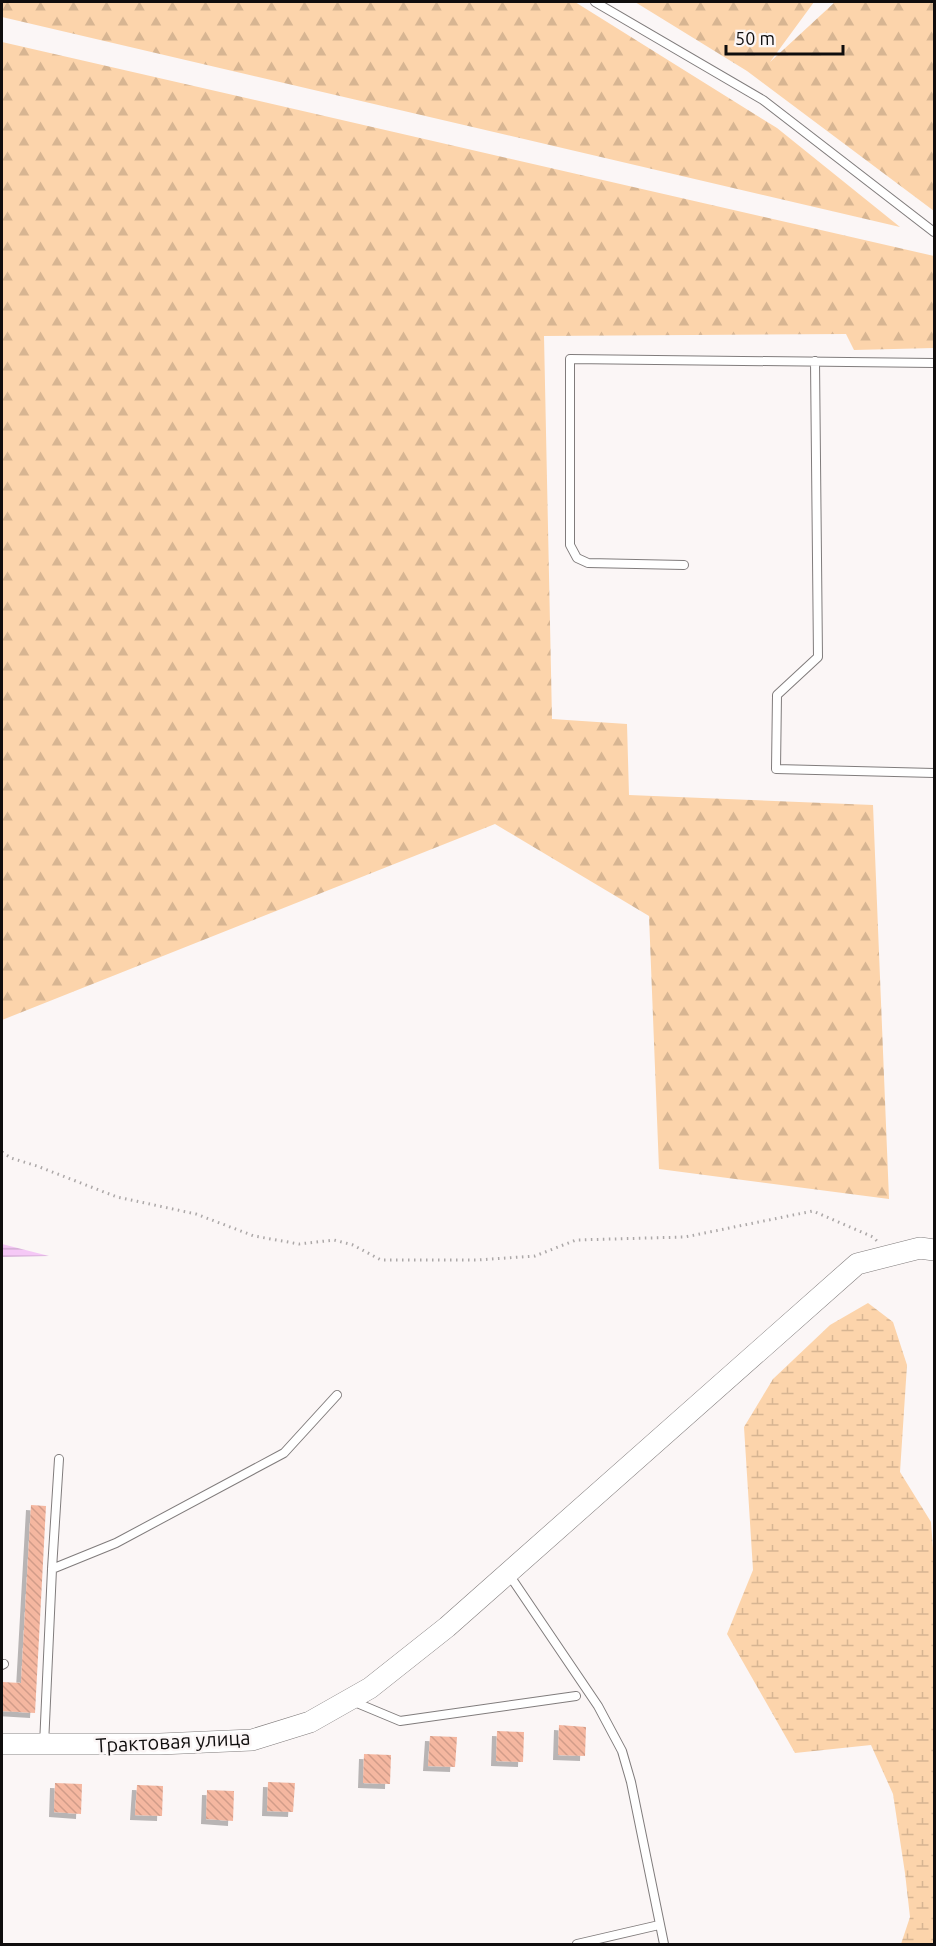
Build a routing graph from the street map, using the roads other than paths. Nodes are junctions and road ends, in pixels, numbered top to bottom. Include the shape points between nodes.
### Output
1 (595, 2) edge
2 (934, 231) edge
3 (815, 361) junction
4 (934, 363) edge
5 (684, 565) dead end
6 (934, 773) edge
7 (934, 1250) edge
8 (337, 1395) dead end
9 (59, 1459) dead end
10 (52, 1569) junction
11 (508, 1573) junction
12 (576, 1696) dead end
13 (349, 1700) junction
14 (2, 1744) edge
15 (44, 1745) junction
16 (659, 1926) junction
17 (578, 1944) edge
18 (664, 1944) edge

1 - 2 lane via 763,100
3 - 4 lane
3 - 5 lane via 570,359 570,544 577,558 588,563
3 - 6 lane via 818,657 777,695 776,769
7 - 11 street, Трактовая улица via 920,1248 857,1264
8 - 10 lane via 284,1453 116,1544
9 - 10 lane
10 - 15 lane
11 - 13 street, Трактовая улица via 412,1656
11 - 16 lane via 598,1706 622,1751 632,1782
12 - 13 lane via 400,1721
13 - 15 street, Трактовая улица via 310,1722 252,1740
14 - 15 street, Трактовая улица
16 - 17 lane
16 - 18 lane

